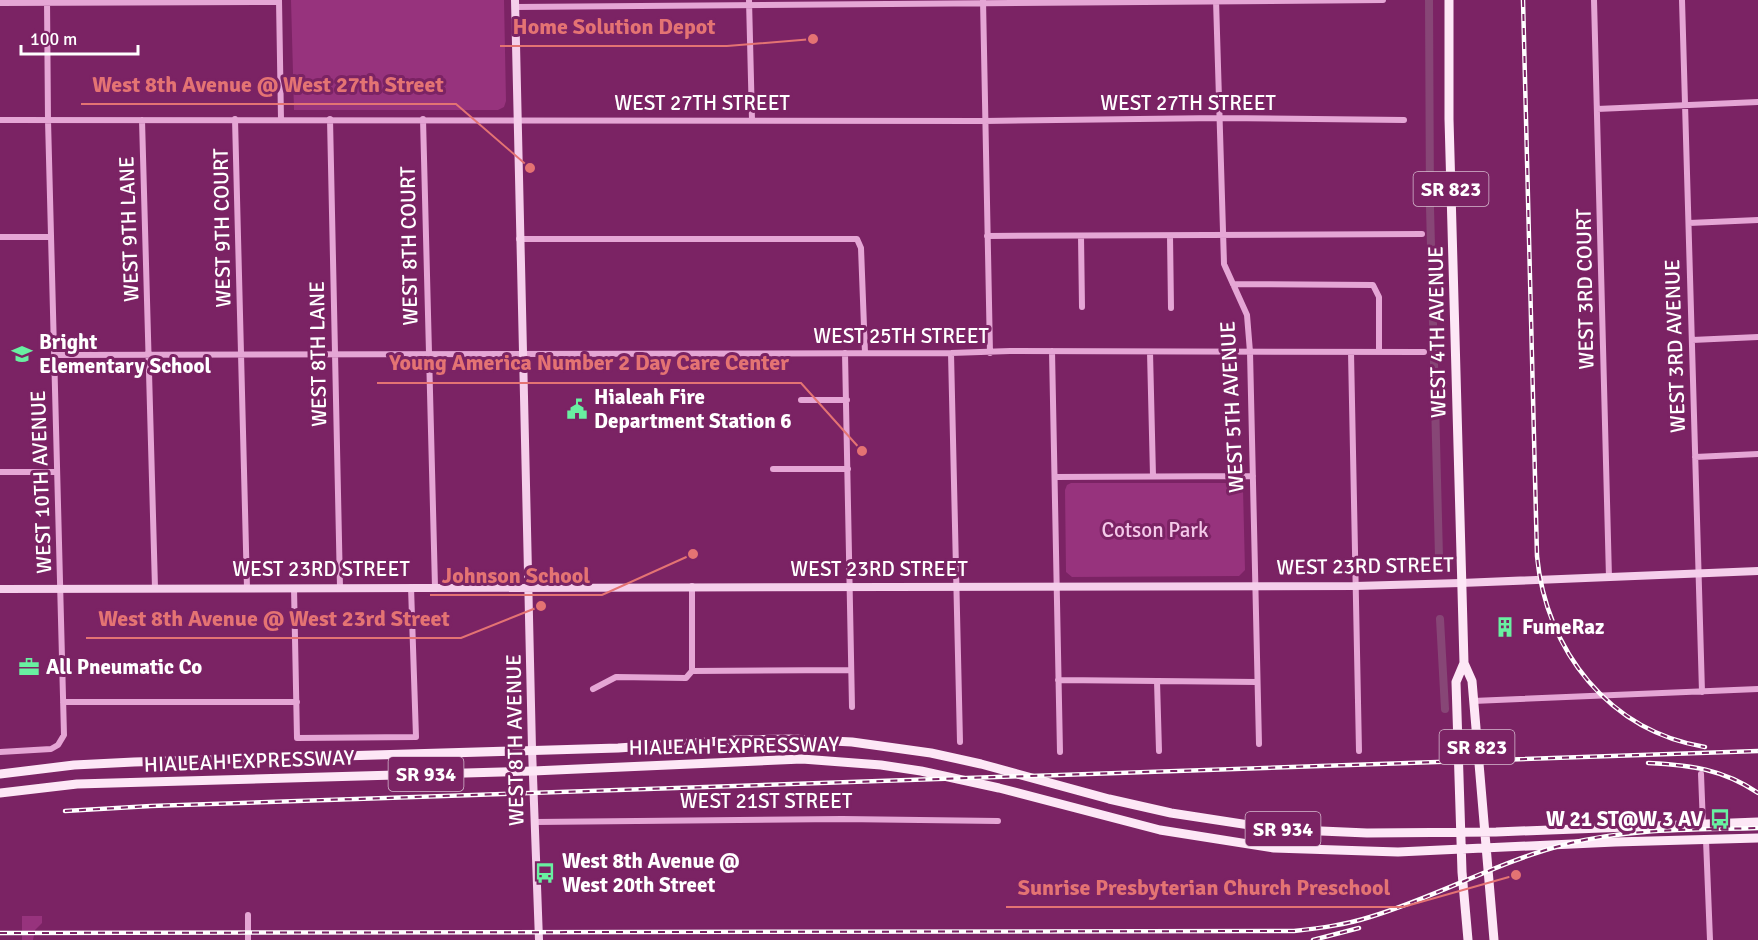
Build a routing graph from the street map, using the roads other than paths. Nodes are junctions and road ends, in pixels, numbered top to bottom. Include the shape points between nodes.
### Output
1 (1383, 0) edge
2 (1449, 0) edge
3 (1594, 0) edge
4 (1682, 0) edge
5 (279, 1) edge
6 (983, 1) edge
7 (1216, 1) edge
8 (47, 2) edge
9 (749, 2) edge
10 (0, 3) edge
11 (515, 4) edge
12 (1758, 102) edge
13 (1685, 105) junction
14 (1597, 109) junction
15 (1220, 118) junction
16 (235, 119) junction
17 (281, 119) junction
18 (330, 119) junction
19 (423, 119) junction
20 (518, 119) junction
21 (0, 120) edge
22 (48, 120) junction
23 (142, 120) junction
24 (752, 120) junction
25 (1404, 120) dead end
26 (984, 121) junction
27 (1758, 220) edge
28 (1689, 223) junction
29 (1422, 234) dead end
30 (1223, 235) junction
31 (987, 236) junction
32 (1081, 236) junction
33 (1170, 236) junction
34 (0, 237) edge
35 (51, 237) junction
36 (519, 239) junction
37 (1233, 284) junction
38 (1082, 307) dead end
39 (1171, 308) dead end
40 (1758, 337) edge
41 (1692, 340) junction
42 (1052, 351) junction
43 (1150, 352) junction
44 (1250, 352) junction
45 (1350, 352) junction
46 (1379, 352) junction
47 (1424, 352) dead end
48 (149, 353) junction
49 (845, 353) junction
50 (865, 353) junction
51 (951, 353) junction
52 (990, 353) junction
53 (241, 354) junction
54 (334, 354) junction
55 (429, 354) junction
56 (523, 354) junction
57 (54, 355) junction
58 (801, 400) dead end
59 (847, 400) junction
60 (1758, 454) edge
61 (1695, 457) junction
62 (773, 469) dead end
63 (848, 469) junction
64 (0, 472) edge
65 (57, 472) junction
66 (1153, 476) junction
67 (1253, 476) junction
68 (1055, 477) junction
69 (1758, 572) edge
70 (1699, 574) junction
71 (1609, 578) junction
72 (1461, 583) junction
73 (692, 586) junction
74 (1255, 586) junction
75 (1355, 586) junction
76 (340, 587) junction
77 (411, 587) junction
78 (435, 587) junction
79 (850, 587) junction
80 (956, 587) junction
81 (1057, 587) junction
82 (155, 588) junction
83 (248, 588) junction
84 (294, 588) junction
85 (530, 588) junction
86 (0, 589) edge
87 (60, 590) junction
88 (1464, 663) junction
89 (851, 670) junction
90 (692, 672) junction
91 (1058, 680) junction
92 (1157, 681) junction
93 (1257, 682) junction
94 (593, 689) dead end
95 (1758, 689) edge
96 (1702, 692) junction
97 (1473, 701) junction
98 (63, 702) junction
99 (297, 702) junction
100 (852, 707) dead end
101 (960, 742) dead end
102 (1259, 744) dead end
103 (532, 749) junction
104 (1160, 751) dead end
105 (1359, 751) dead end
106 (0, 752) edge
107 (1060, 752) dead end
108 (533, 771) junction
109 (0, 774) edge
110 (1701, 774) dead end
111 (0, 793) edge
112 (998, 821) dead end
113 (535, 822) junction
114 (1758, 822) edge
115 (1704, 825) junction
116 (1460, 831) junction
117 (1485, 832) junction
118 (1758, 838) edge
119 (1706, 840) junction
120 (1487, 848) junction
121 (1461, 849) junction
122 (248, 915) dead end
123 (248, 940) edge
124 (539, 940) edge
125 (1468, 940) edge
126 (1494, 940) edge
127 (1710, 940) edge

1 - 7 street
2 - 72 main road, WEST 4TH AVENUE / SR 823
3 - 14 street, WEST 3RD COURT
4 - 13 street, WEST 3RD AVENUE
5 - 8 street
5 - 17 street
6 - 7 street
6 - 9 street
6 - 26 street
7 - 15 street, WEST 5TH AVENUE
8 - 10 street
8 - 22 street, WEST 10TH AVENUE
9 - 11 street
9 - 24 street
11 - 20 street, WEST 8TH AVENUE
12 - 13 street
13 - 14 street
13 - 28 street, WEST 3RD AVENUE
14 - 71 street, WEST 3RD COURT
15 - 25 street, WEST 27TH STREET
15 - 26 street, WEST 27TH STREET
15 - 30 street, WEST 5TH AVENUE
16 - 17 street, WEST 27TH STREET
16 - 23 street, WEST 27TH STREET
16 - 53 street, WEST 9TH COURT
17 - 18 street, WEST 27TH STREET
18 - 19 street, WEST 27TH STREET
18 - 54 street, WEST 8TH LANE
19 - 20 street, WEST 27TH STREET
19 - 55 street, WEST 8TH COURT
20 - 24 street, WEST 27TH STREET
20 - 36 street, WEST 8TH AVENUE
21 - 22 street, WEST 27TH STREET
22 - 23 street, WEST 27TH STREET
22 - 35 street, WEST 10TH AVENUE
23 - 48 street, WEST 9TH LANE
24 - 26 street, WEST 27TH STREET
26 - 31 street
27 - 28 street
28 - 41 street, WEST 3RD AVENUE
29 - 30 street
30 - 33 street
30 - 37 street, WEST 5TH AVENUE via 1224,264
31 - 32 street
31 - 52 street
32 - 33 street
32 - 38 street
33 - 39 street
34 - 35 street
35 - 57 street, WEST 10TH AVENUE
36 - 50 street via 857,240 861,248
36 - 56 street, WEST 8TH AVENUE
37 - 44 street, WEST 5TH AVENUE via 1247,315
37 - 46 street via 1373,285 1379,297
40 - 41 street
41 - 61 street, WEST 3RD AVENUE
42 - 43 street, WEST 25TH STREET
42 - 52 street, WEST 25TH STREET
42 - 68 street
43 - 44 street, WEST 25TH STREET
43 - 66 street
44 - 45 street, WEST 25TH STREET
44 - 67 street, WEST 5TH AVENUE
45 - 46 street, WEST 25TH STREET
45 - 75 street
46 - 47 street, WEST 25TH STREET
48 - 53 street, WEST 25TH STREET
48 - 57 street, WEST 25TH STREET
48 - 82 street, WEST 9TH LANE
49 - 50 street, WEST 25TH STREET
49 - 56 street, WEST 25TH STREET
49 - 59 street
50 - 51 street, WEST 25TH STREET
51 - 52 street, WEST 25TH STREET
51 - 80 street
53 - 54 street, WEST 25TH STREET
53 - 83 street, WEST 9TH COURT
54 - 55 street, WEST 25TH STREET
54 - 76 street, WEST 8TH LANE
55 - 56 street, WEST 25TH STREET
55 - 78 street, WEST 8TH COURT
56 - 85 street, WEST 8TH AVENUE
57 - 65 street, WEST 10TH AVENUE
58 - 59 street
59 - 63 street
60 - 61 street
61 - 70 street, WEST 3RD AVENUE
62 - 63 street
63 - 79 street
64 - 65 street
65 - 87 street, WEST 10TH AVENUE
66 - 67 street
66 - 68 street
67 - 74 street, WEST 5TH AVENUE
68 - 81 street
69 - 70 street, WEST 23RD STREET
70 - 71 street, WEST 23RD STREET
70 - 96 street, WEST 3RD AVENUE
71 - 72 street, WEST 23RD STREET
72 - 75 street, WEST 23RD STREET
72 - 88 main road, WEST 4TH AVENUE / SR 823
73 - 79 street, WEST 23RD STREET
73 - 85 street, WEST 23RD STREET
73 - 90 street
74 - 75 street, WEST 23RD STREET
74 - 81 street, WEST 23RD STREET
74 - 93 street, WEST 5TH AVENUE
75 - 105 street
76 - 77 street, WEST 23RD STREET
76 - 84 street, WEST 23RD STREET
77 - 78 street, WEST 23RD STREET
77 - 99 street via 416,737 297,738
78 - 85 street, WEST 23RD STREET
79 - 80 street, WEST 23RD STREET
79 - 89 street
80 - 81 street, WEST 23RD STREET
80 - 101 street
81 - 91 street
82 - 83 street, WEST 23RD STREET
82 - 87 street, WEST 23RD STREET
83 - 84 street, WEST 23RD STREET
84 - 99 street
85 - 103 street, WEST 8TH AVENUE
86 - 87 street, WEST 23RD STREET
87 - 98 street, WEST 10TH AVENUE
88 - 97 main road, WEST 4TH AVENUE / SR 823 via 1472,681
88 - 116 main road, WEST 4TH AVENUE / SR 823 via 1456,682
89 - 90 street
89 - 100 street
90 - 94 street via 686,678 616,677
91 - 92 street
91 - 107 street
92 - 93 street
92 - 104 street
93 - 102 street, WEST 5TH AVENUE
95 - 96 street
96 - 97 street
97 - 117 main road, WEST 4TH AVENUE / SR 823
98 - 99 street
98 - 106 street, WEST 10TH AVENUE via 64,735 58,745 51,749
103 - 108 street, WEST 8TH AVENUE
103 - 109 main road, HIALEAH EXPRESSWAY / SR 934 via 134,762
103 - 116 main road, HIALEAH EXPRESSWAY / SR 934 via 768,739 852,742 931,753 1109,799 1275,829 1367,833
108 - 111 main road, HIALEAH EXPRESSWAY / SR 934 via 77,784
108 - 113 street, WEST 8TH AVENUE
108 - 121 main road, HIALEAH EXPRESSWAY / SR 934 via 773,759 852,762 956,778 1189,836 1274,848 1368,853
110 - 115 street
112 - 113 street, WEST 21ST STREET
113 - 124 street, WEST 8TH AVENUE
114 - 115 main road, SR 934
115 - 117 main road, SR 934
116 - 117 main road, SR 934
116 - 121 main road, WEST 4TH AVENUE / SR 823
117 - 120 main road, WEST 4TH AVENUE / SR 823
118 - 119 main road, SR 934
119 - 120 main road, SR 934
119 - 127 street
120 - 121 main road, SR 934
120 - 126 main road, WEST 4TH AVENUE / SR 823
121 - 125 main road, WEST 4TH AVENUE / SR 823
122 - 123 street

